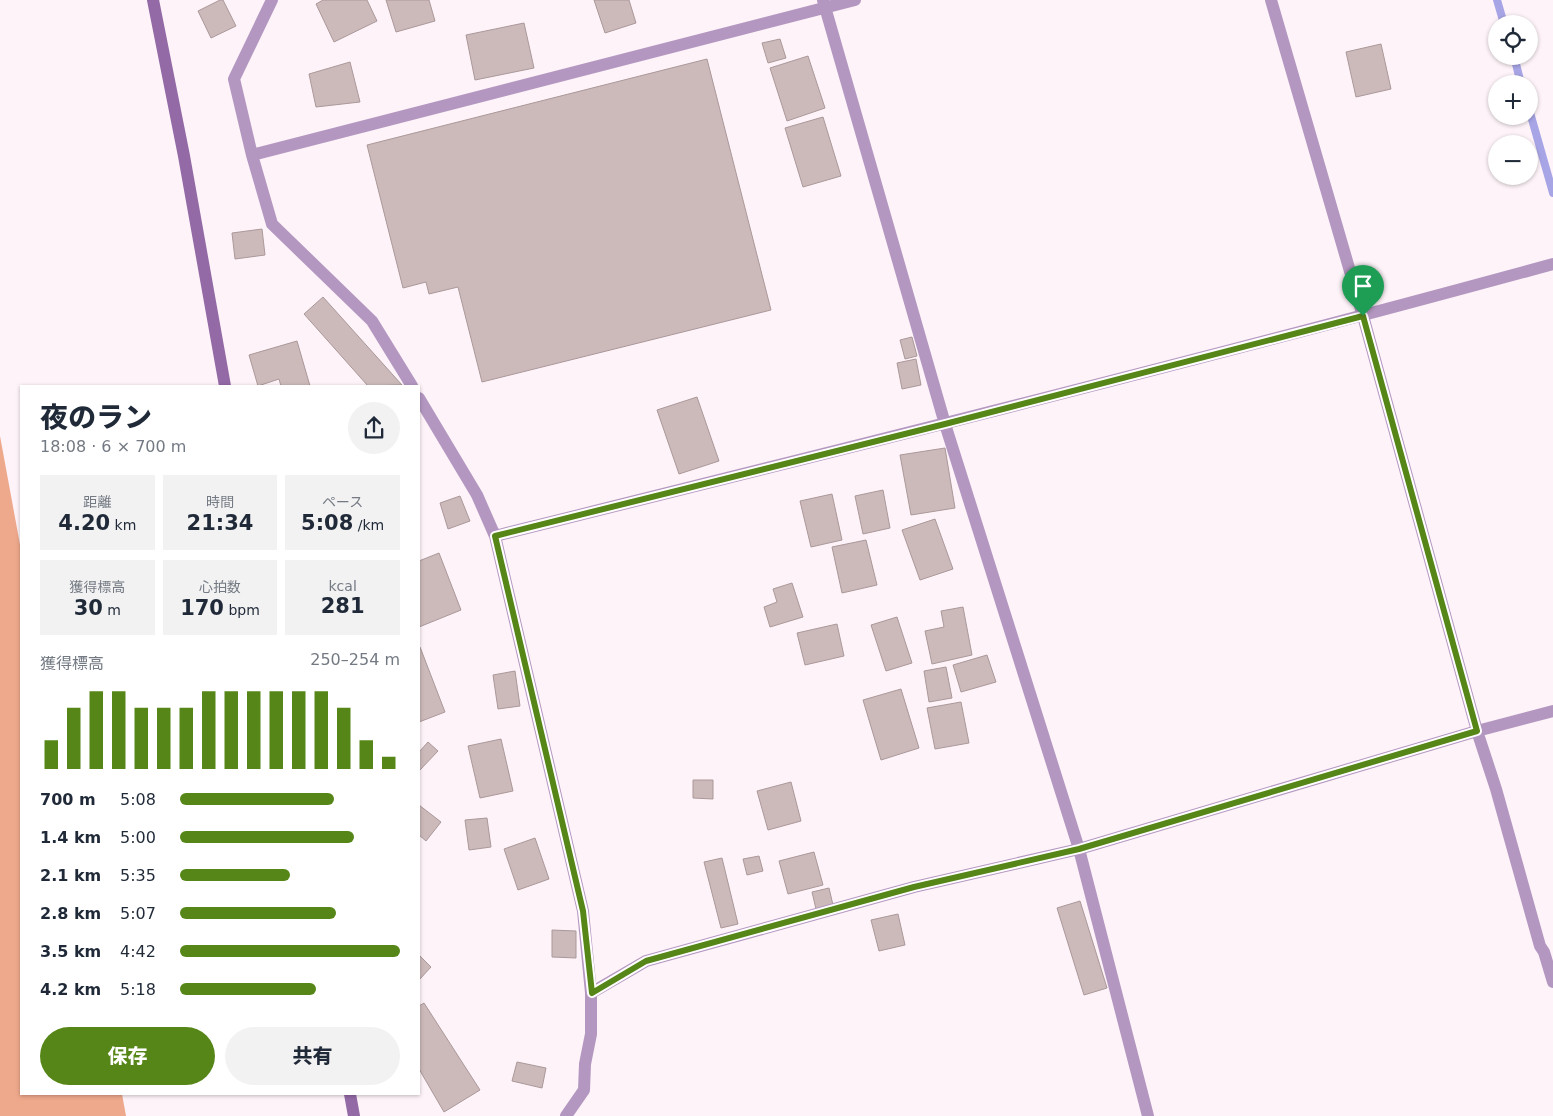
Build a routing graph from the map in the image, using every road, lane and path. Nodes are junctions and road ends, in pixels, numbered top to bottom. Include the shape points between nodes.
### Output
1 (153, 0) edge
2 (272, 0) edge
3 (855, 0) edge
4 (1271, 0) edge
5 (824, 4) edge
6 (252, 155) junction
7 (1553, 264) edge
8 (1363, 316) junction
9 (225, 385) edge
10 (411, 385) edge
11 (420, 400) edge
12 (945, 424) junction
13 (495, 536) junction
14 (1553, 711) edge
15 (1477, 731) junction
16 (1079, 849) junction
17 (1553, 982) edge
18 (592, 993) junction
19 (350, 1095) edge
20 (354, 1116) edge
21 (566, 1116) edge
22 (1148, 1116) edge

1 - 9 main road
2 - 6 street via 234,79
3 - 5 street
4 - 8 street
5 - 6 street
5 - 12 street
6 - 10 street via 272,224 372,321
7 - 8 street
8 - 12 street
8 - 15 street
11 - 13 street via 477,495
12 - 13 street
12 - 16 street
13 - 18 street via 583,911
14 - 15 street
15 - 16 street
15 - 17 street
16 - 18 street via 914,887 646,961
16 - 22 street
18 - 21 street via 584,1090
19 - 20 main road

